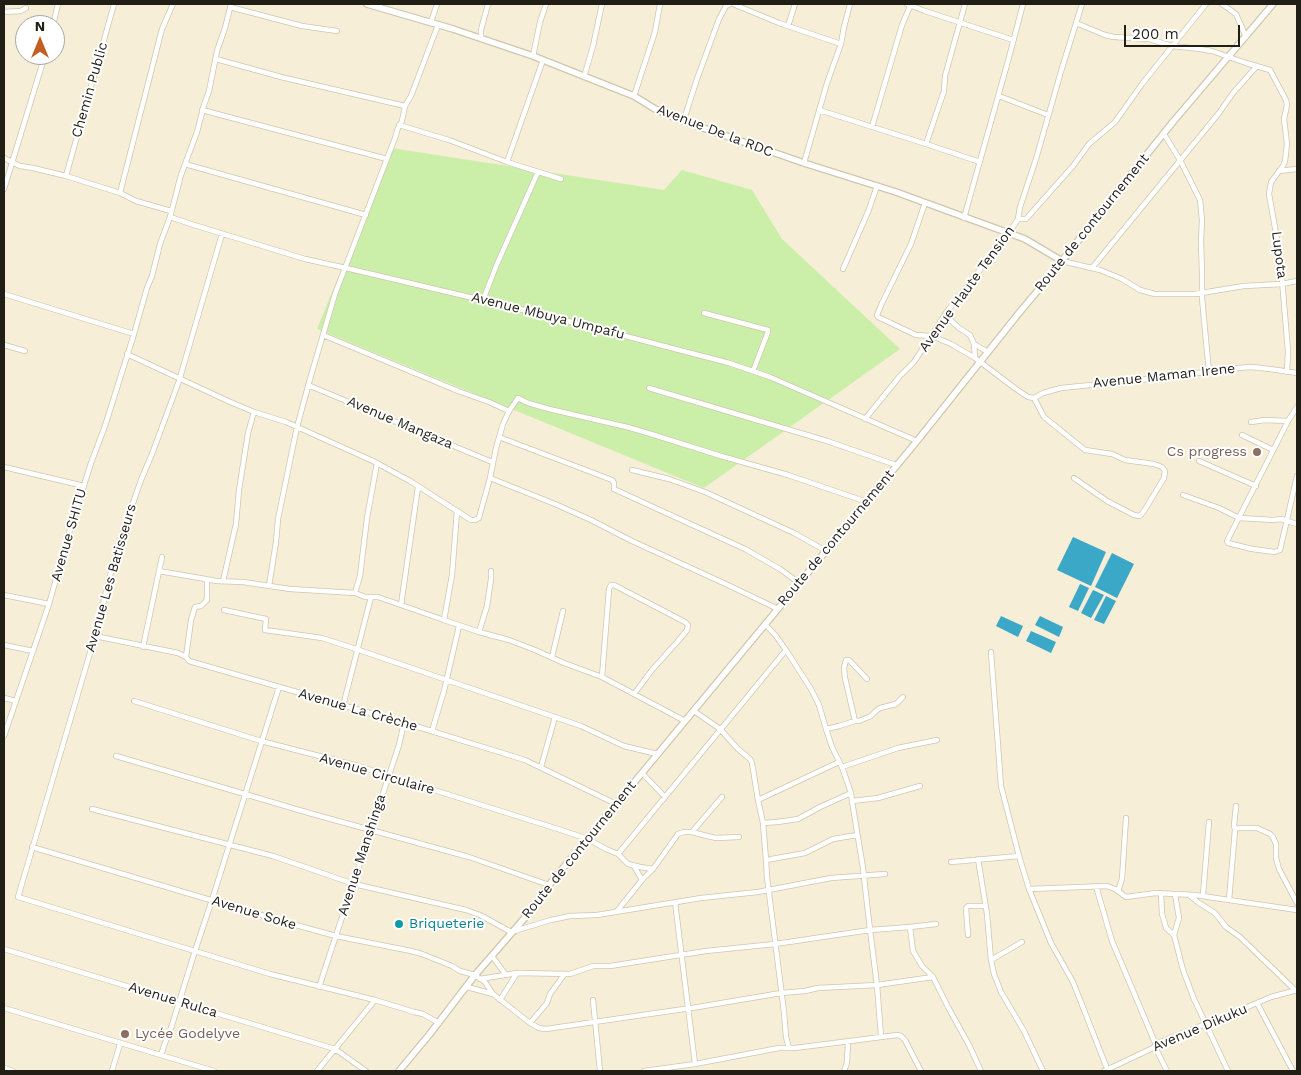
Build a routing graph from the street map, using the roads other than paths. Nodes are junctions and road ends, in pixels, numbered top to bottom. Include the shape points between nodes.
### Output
1 (114, 4) edge
2 (172, 4) edge
3 (367, 4) edge
4 (437, 4) edge
5 (488, 4) edge
6 (546, 4) edge
7 (602, 4) edge
8 (660, 4) edge
9 (732, 4) edge
10 (795, 4) edge
11 (850, 4) edge
12 (909, 4) edge
13 (964, 4) edge
14 (1023, 4) edge
15 (1082, 4) edge
16 (1206, 4) edge
17 (1222, 4) edge
18 (1273, 4) edge
19 (231, 5) edge
20 (384, 6) edge
21 (26, 8) dead end
22 (4, 12) edge
23 (431, 22) junction
24 (960, 22) junction
25 (1076, 23) junction
26 (438, 25) junction
27 (788, 26) junction
28 (337, 31) dead end
29 (1246, 37) junction
30 (481, 38) junction
31 (1013, 40) junction
32 (841, 44) junction
33 (1172, 46) junction
34 (532, 56) junction
35 (1229, 56) junction
36 (216, 59) junction
37 (543, 60) junction
38 (42, 65) edge
39 (1257, 66) junction
40 (584, 77) junction
41 (634, 96) junction
42 (999, 96) junction
43 (406, 106) junction
44 (202, 110) junction
45 (820, 110) junction
46 (1048, 115) junction
47 (682, 121) junction
48 (399, 126) junction
49 (872, 127) junction
50 (1164, 134) junction
51 (926, 144) junction
52 (4, 158) edge
53 (387, 159) junction
54 (1180, 160) junction
55 (13, 162) junction
56 (507, 162) junction
57 (980, 162) junction
58 (804, 163) junction
59 (185, 164) junction
60 (1297, 169) edge
61 (1278, 171) junction
62 (538, 172) junction
63 (66, 176) junction
64 (561, 179) dead end
65 (877, 186) junction
66 (4, 189) edge
67 (120, 193) junction
68 (925, 203) junction
69 (171, 211) junction
70 (366, 214) junction
71 (170, 217) junction
72 (964, 218) junction
73 (1018, 219) junction
74 (222, 234) junction
75 (1008, 234) junction
76 (1062, 261) junction
77 (346, 268) junction
78 (1092, 268) junction
79 (843, 269) dead end
80 (1297, 281) edge
81 (1282, 284) junction
82 (1202, 293) junction
83 (4, 294) edge
84 (483, 300) junction
85 (704, 313) dead end
86 (944, 315) junction
87 (134, 334) junction
88 (323, 335) junction
89 (932, 336) junction
90 (974, 344) junction
91 (4, 345) edge
92 (25, 351) dead end
93 (988, 352) junction
94 (127, 354) junction
95 (978, 359) junction
96 (753, 371) junction
97 (1209, 372) junction
98 (1287, 372) junction
99 (1297, 373) edge
100 (180, 378) junction
101 (308, 385) junction
102 (649, 388) dead end
103 (1034, 398) junction
104 (1297, 407) edge
105 (509, 411) junction
106 (254, 412) junction
107 (865, 419) junction
108 (1288, 421) junction
109 (1251, 422) dead end
110 (297, 427) junction
111 (1242, 435) dead end
112 (499, 437) junction
113 (917, 441) junction
114 (1273, 450) junction
115 (1199, 461) dead end
116 (492, 462) junction
117 (377, 463) junction
118 (896, 466) junction
119 (4, 467) edge
120 (632, 470) dead end
121 (1297, 476) edge
122 (490, 478) junction
123 (1074, 478) dead end
124 (84, 486) junction
125 (1256, 486) junction
126 (1296, 486) edge
127 (418, 487) junction
128 (1183, 494) dead end
129 (867, 502) junction
130 (457, 511) junction
131 (1239, 518) junction
132 (1288, 520) junction
133 (1297, 524) edge
134 (826, 551) junction
135 (162, 557) dead end
136 (159, 571) junction
137 (491, 571) dead end
138 (207, 580) junction
139 (223, 582) junction
140 (799, 583) junction
141 (269, 586) junction
142 (355, 593) junction
143 (4, 595) edge
144 (371, 597) junction
145 (49, 604) junction
146 (401, 605) junction
147 (778, 609) junction
148 (224, 610) dead end
149 (563, 611) dead end
150 (444, 620) junction
151 (765, 624) junction
152 (460, 626) junction
153 (479, 632) junction
154 (95, 636) junction
155 (4, 645) edge
156 (143, 647) junction
157 (357, 649) junction
158 (786, 650) junction
159 (33, 651) junction
160 (991, 652) dead end
161 (186, 656) junction
162 (552, 657) junction
163 (602, 677) junction
164 (867, 679) dead end
165 (447, 680) junction
166 (279, 687) junction
167 (634, 694) junction
168 (903, 697) dead end
169 (4, 698) edge
170 (134, 700) dead end
171 (16, 701) junction
172 (343, 706) junction
173 (694, 710) junction
174 (555, 717) junction
175 (685, 721) junction
176 (855, 721) junction
177 (404, 723) junction
178 (720, 729) junction
179 (826, 729) junction
180 (432, 731) junction
181 (4, 736) edge
182 (937, 740) dead end
183 (261, 741) junction
184 (658, 754) junction
185 (116, 756) dead end
186 (839, 762) junction
187 (541, 767) junction
188 (842, 767) junction
189 (642, 773) junction
190 (388, 777) junction
191 (920, 786) dead end
192 (245, 793) junction
193 (851, 793) junction
194 (664, 797) junction
195 (722, 797) dead end
196 (758, 800) junction
197 (852, 801) junction
198 (616, 804) junction
199 (1236, 806) dead end
200 (92, 809) dead end
201 (1126, 818) dead end
202 (1209, 822) dead end
203 (763, 823) junction
204 (371, 830) junction
205 (1235, 830) junction
206 (692, 832) junction
207 (857, 835) junction
208 (739, 837) dead end
209 (588, 839) junction
210 (229, 845) junction
211 (32, 847) junction
212 (618, 854) junction
213 (1019, 856) junction
214 (978, 859) junction
215 (766, 860) junction
216 (951, 862) dead end
217 (634, 866) junction
218 (653, 869) junction
219 (885, 874) dead end
220 (864, 876) junction
221 (642, 880) junction
222 (354, 884) junction
223 (550, 885) junction
224 (1096, 886) junction
225 (769, 889) junction
226 (1029, 889) junction
227 (1118, 891) junction
228 (1160, 893) junction
229 (1175, 894) junction
230 (1189, 895) junction
231 (1203, 896) junction
232 (212, 900) junction
233 (1229, 900) junction
234 (675, 902) junction
235 (1297, 903) edge
236 (986, 906) junction
237 (1297, 910) edge
238 (617, 911) junction
239 (936, 924) dead end
240 (910, 927) junction
241 (870, 930) junction
242 (511, 932) junction
243 (968, 935) dead end
244 (336, 936) junction
245 (1174, 936) junction
246 (1022, 942) dead end
247 (775, 944) junction
248 (4, 948) edge
249 (194, 951) junction
250 (492, 956) junction
251 (682, 956) junction
252 (991, 960) junction
253 (517, 974) junction
254 (506, 975) junction
255 (564, 975) junction
256 (478, 977) junction
257 (934, 977) junction
258 (877, 985) junction
259 (319, 987) junction
260 (467, 987) junction
261 (1296, 991) edge
262 (781, 993) junction
263 (493, 994) junction
264 (375, 1000) junction
265 (500, 1000) junction
266 (593, 1000) dead end
267 (179, 1002) junction
268 (1257, 1004) junction
269 (4, 1008) edge
270 (689, 1008) junction
271 (439, 1023) junction
272 (530, 1023) junction
273 (595, 1023) junction
274 (1205, 1024) junction
275 (882, 1036) junction
276 (848, 1040) junction
277 (120, 1044) junction
278 (1155, 1046) junction
279 (335, 1048) junction
280 (789, 1048) junction
281 (161, 1055) junction
282 (695, 1064) junction
283 (4, 1068) edge
284 (13, 1071) edge
285 (112, 1071) edge
286 (214, 1071) edge
287 (317, 1071) edge
288 (366, 1071) edge
289 (399, 1071) edge
290 (600, 1071) edge
291 (644, 1071) edge
292 (844, 1071) edge
293 (921, 1071) edge
294 (982, 1071) edge
295 (1043, 1071) edge
296 (1107, 1071) edge
297 (1167, 1071) edge
298 (1228, 1071) edge
299 (1293, 1071) edge

1 - 63 street, Chemin Public
2 - 67 street via 162,29
3 - 20 street, Avenue De la RDC
4 - 23 street
5 - 30 street
6 - 34 street
7 - 40 street
8 - 41 street via 655,32
9 - 27 street
9 - 47 street via 726,6 719,19
10 - 27 street
11 - 32 street
12 - 24 street
12 - 49 street
13 - 24 street
14 - 31 street
15 - 25 street
16 - 33 street, Avenue Haute Tension
17 - 29 street via 1236,14
18 - 29 street, Route de contournement
19 - 28 street via 302,26
19 - 36 street, Avenue SHITU
20 - 23 street, Avenue De la RDC
21 - 22 street
23 - 26 street, Avenue De la RDC
24 - 31 street
24 - 51 street via 944,91
25 - 33 street via 1105,35
25 - 46 street
26 - 30 street, Avenue De la RDC
26 - 43 street
27 - 32 street
29 - 35 street, Route de contournement
30 - 34 street, Avenue De la RDC
31 - 42 street
32 - 45 street
33 - 35 street
33 - 73 street, Avenue Haute Tension via 1115,122 1090,144 1026,219
34 - 37 street, Avenue De la RDC
35 - 39 street
35 - 50 street, Route de contournement
36 - 43 street
36 - 44 street, Avenue SHITU
37 - 40 street, Avenue De la RDC
37 - 56 street
38 - 55 street
39 - 54 street
39 - 61 street, Lupota via 1270,70 1286,100 1287,144 1284,163
40 - 41 street, Avenue De la RDC
41 - 47 street, Avenue De la RDC
42 - 46 street
42 - 57 street
43 - 48 street
44 - 53 street
44 - 59 street, Avenue SHITU
45 - 49 street
45 - 58 street
46 - 73 street
47 - 58 street, Avenue De la RDC
48 - 53 street
48 - 56 street
49 - 51 street
50 - 54 street
50 - 76 street, Route de contournement
51 - 57 street
52 - 55 street
53 - 70 street
54 - 78 street
54 - 82 street via 1200,200
55 - 63 street
55 - 66 street
56 - 62 street
57 - 72 street
58 - 65 street, Avenue De la RDC
59 - 69 street, Avenue SHITU
59 - 70 street
60 - 61 street
61 - 81 street, Lupota via 1271,182 1270,194
62 - 64 street
62 - 84 street
63 - 67 street
65 - 68 street, Avenue De la RDC
65 - 79 street
67 - 69 street
68 - 72 street, Avenue De la RDC
68 - 89 street via 908,251 877,315 916,335
69 - 71 street, Avenue SHITU
70 - 77 street
71 - 74 street, Avenue Mbuya Umpafu
71 - 87 street, Avenue SHITU
72 - 75 street, Avenue De la RDC
73 - 75 street, Avenue Haute Tension
74 - 77 street, Avenue Mbuya Umpafu
74 - 100 street, Avenue Les Batisseurs
75 - 76 street, Avenue De la RDC via 1025,239
75 - 86 street, Avenue Haute Tension
76 - 78 street
76 - 93 street, Route de contournement
77 - 84 street, Avenue Mbuya Umpafu
77 - 88 street
78 - 82 street via 1110,273 1150,293
80 - 81 street
81 - 82 street
81 - 98 street, Lupota
82 - 97 street
83 - 87 street
84 - 96 street, Avenue Mbuya Umpafu
85 - 96 street via 768,330
86 - 89 street, Avenue Haute Tension
86 - 90 street via 970,335
87 - 94 street, Avenue SHITU
88 - 101 street
88 - 105 street
89 - 95 street
89 - 107 street, Avenue Haute Tension
90 - 93 street
90 - 95 street
91 - 92 street
93 - 95 street, Route de contournement
94 - 100 street
94 - 124 street, Avenue SHITU
95 - 103 street via 1016,389
95 - 113 street, Route de contournement
96 - 107 street, Avenue Mbuya Umpafu
97 - 98 street, Avenue Maman Irene via 1251,367
97 - 103 street, Avenue Maman Irene via 1061,388
98 - 99 street, Avenue Maman Irene
100 - 106 street
100 - 154 street, Avenue Les Batisseurs via 116,552
101 - 110 street
101 - 116 street, Avenue Mangaza
102 - 118 street via 827,441
103 - 123 street via 1044,417 1085,450 1154,464 1165,471 1164,478 1140,516 1107,501
104 - 108 street
105 - 112 street
105 - 129 street via 518,398 549,409 628,427
106 - 110 street
106 - 139 street
107 - 113 street, Avenue Mbuya Umpafu
108 - 109 street
108 - 114 street
110 - 117 street
110 - 141 street via 281,500
111 - 114 street
112 - 116 street
112 - 140 street via 612,480 614,489 745,549
113 - 118 street, Route de contournement
114 - 125 street
115 - 125 street
116 - 122 street
117 - 127 street
117 - 142 street
118 - 129 street, Route de contournement
119 - 124 street
120 - 134 street via 705,492
121 - 126 street
122 - 130 street via 479,518 471,520
122 - 147 street via 591,520
124 - 145 street, Avenue SHITU
125 - 131 street
126 - 132 street
127 - 130 street
127 - 146 street
128 - 131 street
129 - 134 street, Route de contournement
130 - 150 street via 452,575
131 - 132 street
131 - 132 street via 1228,543 1275,552 1280,550
132 - 133 street
134 - 140 street, Route de contournement
135 - 136 street
136 - 138 street
136 - 156 street
137 - 153 street via 487,606
138 - 139 street
138 - 161 street via 207,600 195,607 190,620
139 - 141 street
140 - 147 street, Route de contournement
141 - 142 street
142 - 144 street
143 - 145 street
144 - 146 street
144 - 157 street
145 - 159 street, Avenue SHITU
146 - 150 street
147 - 151 street, Route de contournement
148 - 157 street via 266,619 265,630 322,638
149 - 162 street
150 - 152 street
151 - 158 street
151 - 173 street, Route de contournement
152 - 153 street
152 - 165 street
153 - 162 street
154 - 156 street, Avenue La Crèche
154 - 211 street, Avenue Les Batisseurs
155 - 159 street
156 - 161 street, Avenue La Crèche
157 - 165 street
157 - 172 street
158 - 178 street
158 - 179 street via 811,689
159 - 171 street, Avenue SHITU
160 - 213 street via 1001,786
161 - 166 street, Avenue La Crèche via 189,662
162 - 163 street
163 - 167 street
163 - 167 street via 609,589 614,585 688,625
164 - 176 street via 846,660 845,678
165 - 174 street
165 - 180 street
166 - 172 street, Avenue La Crèche
166 - 183 street
167 - 175 street
168 - 176 street via 896,704
169 - 171 street
170 - 183 street, Avenue Circulaire
171 - 181 street, Avenue SHITU
172 - 177 street, Avenue La Crèche
173 - 175 street, Route de contournement
173 - 178 street
174 - 184 street via 624,746
174 - 187 street
175 - 184 street, Route de contournement
176 - 179 street
177 - 180 street, Avenue La Crèche
177 - 190 street, Avenue Manshinga
178 - 194 street
178 - 196 street via 751,760
179 - 186 street
180 - 187 street, Avenue La Crèche
182 - 188 street via 898,748
183 - 190 street, Avenue Circulaire
183 - 192 street
184 - 189 street, Route de contournement
185 - 192 street
186 - 188 street
186 - 196 street
187 - 198 street, Avenue La Crèche
188 - 193 street
189 - 194 street
189 - 198 street, Route de contournement
190 - 204 street, Avenue Manshinga
190 - 209 street, Avenue Circulaire
191 - 197 street via 878,798
192 - 204 street
192 - 210 street
193 - 197 street
193 - 203 street via 798,819
194 - 212 street
195 - 206 street
196 - 203 street
197 - 207 street
198 - 209 street, Route de contournement
199 - 205 street
200 - 210 street
201 - 227 street via 1122,880
202 - 231 street
203 - 215 street
204 - 222 street, Avenue Manshinga
204 - 223 street via 462,855
205 - 233 street
205 - 235 street via 1256,828 1272,835 1279,869
206 - 208 street via 716,838
206 - 218 street via 678,834
207 - 215 street via 833,839 805,853
207 - 220 street
209 - 212 street, Avenue Circulaire
209 - 223 street, Route de contournement
210 - 222 street via 273,856
210 - 232 street
211 - 232 street, Avenue Soke
211 - 249 street, Avenue Les Batisseurs via 18,897
212 - 217 street, Avenue Circulaire
213 - 214 street
213 - 226 street
214 - 216 street
214 - 236 street
215 - 225 street
217 - 218 street
217 - 221 street
218 - 221 street
219 - 220 street
220 - 225 street
220 - 241 street
221 - 238 street
222 - 242 street via 466,910
222 - 244 street, Avenue Manshinga
223 - 242 street, Route de contournement
224 - 226 street
224 - 227 street
224 - 278 street via 1112,941
225 - 234 street
225 - 247 street
226 - 296 street via 1051,943 1073,982
227 - 228 street via 1126,897
228 - 229 street
228 - 245 street via 1166,928
229 - 230 street
229 - 245 street via 1179,918
230 - 231 street
230 - 261 street via 1215,913
231 - 233 street
232 - 244 street, Avenue Soke
232 - 249 street
233 - 237 street
234 - 238 street
234 - 251 street
236 - 243 street via 967,907
236 - 252 street
238 - 242 street via 570,916
239 - 240 street
240 - 241 street
240 - 257 street via 913,951
241 - 247 street
241 - 258 street
242 - 250 street, Route de contournement
244 - 256 street, Avenue Soke via 412,951
244 - 259 street, Avenue Manshinga
245 - 274 street
246 - 252 street
247 - 251 street
247 - 262 street
248 - 267 street, Avenue Rulca
249 - 259 street
249 - 267 street
250 - 254 street
250 - 256 street, Route de contournement
251 - 255 street via 593,966
251 - 270 street
252 - 295 street via 1001,992
253 - 254 street
253 - 255 street
253 - 265 street
254 - 256 street
255 - 272 street
256 - 260 street, Route de contournement
256 - 263 street
257 - 258 street
257 - 294 street
258 - 262 street
258 - 275 street
259 - 264 street
260 - 263 street
260 - 271 street, Route de contournement
261 - 268 street, Avenue Dikuku
262 - 270 street
262 - 280 street
263 - 265 street
264 - 271 street via 422,1014
264 - 279 street
265 - 272 street
266 - 273 street
267 - 279 street, Avenue Rulca
267 - 281 street
268 - 274 street, Avenue Dikuku
268 - 299 street
269 - 277 street
270 - 273 street
270 - 282 street
271 - 289 street, Route de contournement
272 - 273 street via 546,1029
273 - 290 street
274 - 278 street, Avenue Dikuku
274 - 298 street
275 - 276 street
275 - 293 street via 901,1036
276 - 280 street
276 - 292 street
277 - 281 street
277 - 285 street
278 - 296 street, Avenue Dikuku
278 - 297 street
279 - 287 street
279 - 288 street, Avenue Rulca
280 - 282 street
281 - 286 street
282 - 291 street
283 - 284 street

